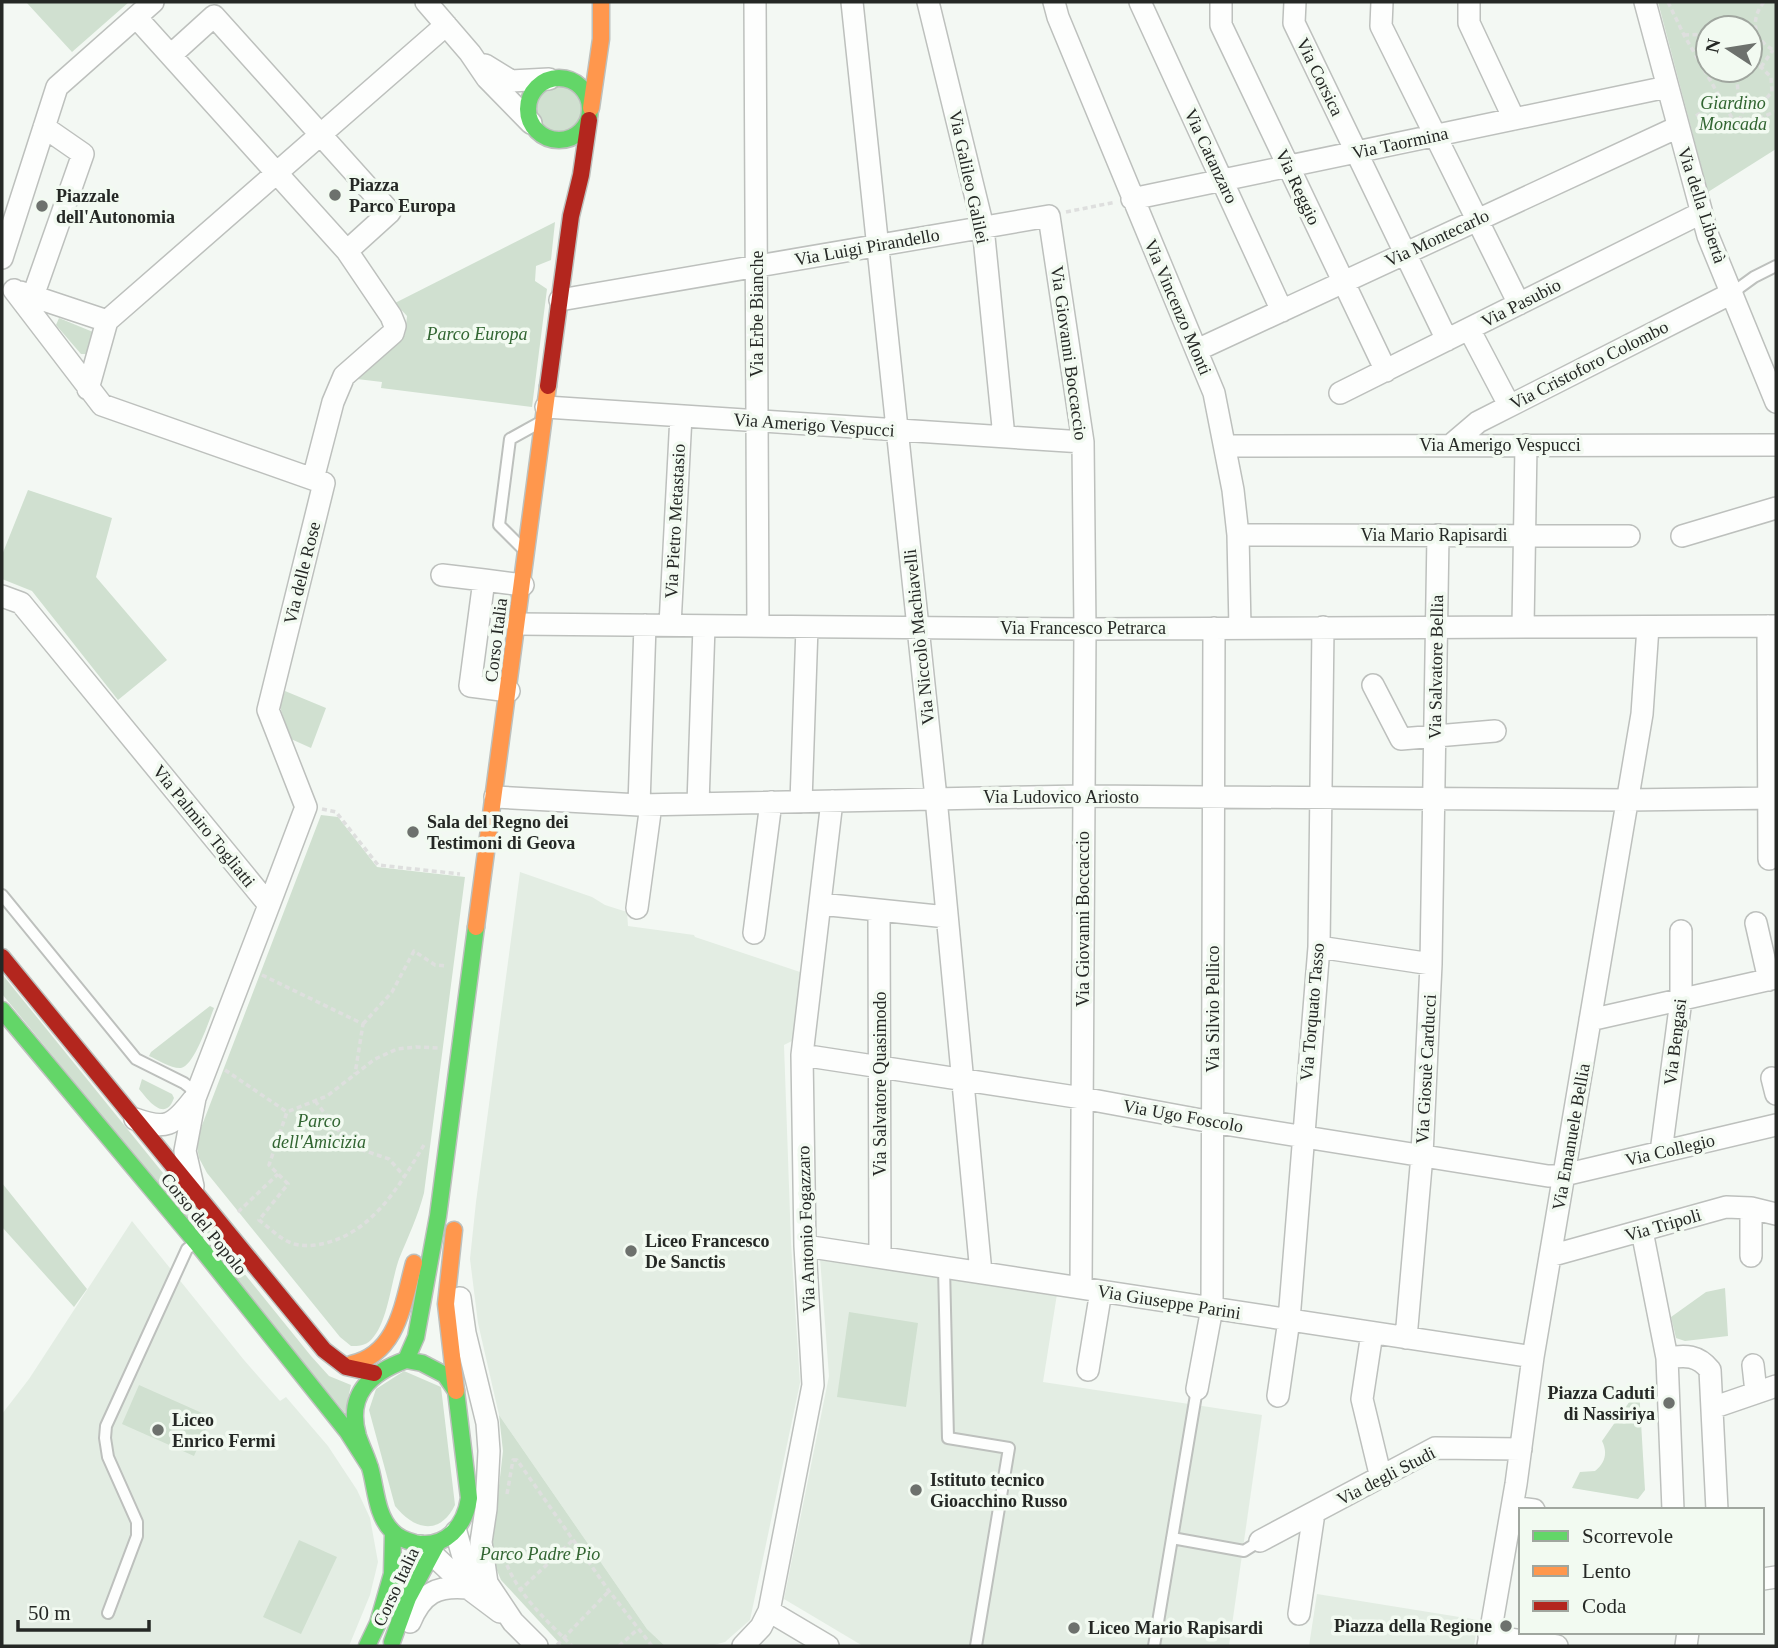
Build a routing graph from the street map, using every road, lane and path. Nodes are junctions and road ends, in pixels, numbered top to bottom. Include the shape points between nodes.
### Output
1 (153, 2) edge
2 (426, 2) edge
3 (755, 2) edge
4 (852, 2) edge
5 (928, 2) edge
6 (1054, 2) edge
7 (1140, 2) edge
8 (1222, 2) edge
9 (1295, 2) edge
10 (1382, 2) edge
11 (1469, 2) edge
12 (1645, 2) edge
13 (1668, 2) edge
14 (601, 5) edge
15 (136, 17) junction
16 (446, 25) junction
17 (1684, 35) junction
18 (1694, 35) edge
19 (470, 53) junction
20 (171, 55) junction
21 (1764, 70) edge
22 (554, 78) junction
23 (1737, 84) edge
24 (1667, 88) junction
25 (1720, 100) junction
26 (1746, 101) junction
27 (1776, 111) edge
28 (590, 114) junction
29 (47, 118) junction
30 (1514, 119) junction
31 (1738, 121) junction
32 (1678, 127) junction
33 (328, 128) junction
34 (537, 130) junction
35 (1436, 135) junction
36 (1356, 152) junction
37 (554, 157) dead end
38 (1288, 166) junction
39 (568, 178) dead end
40 (270, 179) junction
41 (1222, 180) junction
42 (1132, 199) junction
43 (1701, 213) junction
44 (571, 216) junction
45 (1049, 216) junction
46 (1477, 220) junction
47 (983, 228) junction
48 (878, 245) junction
49 (347, 251) junction
50 (1406, 253) junction
51 (2, 258) edge
52 (1776, 266) edge
53 (756, 267) junction
54 (1343, 282) junction
55 (16, 290) edge
56 (1732, 293) junction
57 (560, 300) junction
58 (1519, 304) junction
59 (1282, 311) junction
60 (107, 321) junction
61 (1469, 329) junction
62 (1447, 340) junction
63 (1197, 350) junction
64 (1386, 370) junction
65 (88, 389) junction
66 (1340, 393) dead end
67 (1776, 402) edge
68 (1509, 405) junction
69 (545, 414) junction
70 (681, 416) junction
71 (757, 421) junction
72 (897, 430) junction
73 (1004, 437) junction
74 (1083, 442) junction
75 (1451, 445) junction
76 (1526, 445) junction
77 (1776, 445) edge
78 (1224, 446) junction
79 (313, 479) junction
80 (1776, 508) edge
81 (1238, 535) junction
82 (1438, 535) junction
83 (1525, 536) junction
84 (1629, 536) dead end
85 (1682, 536) dead end
86 (527, 553) junction
87 (442, 575) dead end
88 (484, 580) junction
89 (523, 585) junction
90 (2, 596) edge
91 (517, 624) junction
92 (645, 625) junction
93 (670, 625) junction
94 (704, 626) junction
95 (758, 626) junction
96 (807, 626) junction
97 (1648, 626) junction
98 (1772, 626) edge
99 (1323, 627) junction
100 (1437, 627) junction
101 (1523, 627) junction
102 (918, 628) junction
103 (1214, 628) junction
104 (1240, 628) junction
105 (1085, 629) junction
106 (1373, 685) dead end
107 (509, 691) junction
108 (1495, 731) dead end
109 (1435, 736) junction
110 (1083, 796) junction
111 (495, 797) junction
112 (1213, 797) junction
113 (1321, 798) junction
114 (1773, 798) edge
115 (936, 799) junction
116 (1434, 799) junction
117 (1627, 800) junction
118 (832, 801) junction
119 (771, 802) junction
120 (801, 802) junction
121 (698, 804) junction
122 (645, 805) junction
123 (306, 807) junction
124 (1769, 859) dead end
125 (467, 875) dead end
126 (2, 895) edge
127 (820, 904) junction
128 (269, 905) junction
129 (637, 908) dead end
130 (879, 910) junction
131 (947, 917) junction
132 (1756, 923) dead end
133 (1681, 931) dead end
134 (754, 933) dead end
135 (1318, 947) junction
136 (2, 957) edge
137 (1431, 964) junction
138 (456, 966) dead end
139 (258, 973) dead end
140 (1773, 979) edge
141 (1681, 1000) junction
142 (2, 1010) edge
143 (1590, 1020) junction
144 (363, 1024) junction
145 (446, 1048) dead end
146 (802, 1055) junction
147 (220, 1067) dead end
148 (880, 1068) junction
149 (355, 1073) junction
150 (962, 1080) junction
151 (196, 1095) junction
152 (1082, 1098) junction
153 (315, 1101) junction
154 (287, 1112) junction
155 (135, 1119) junction
156 (1212, 1122) junction
157 (1776, 1125) edge
158 (428, 1133) dead end
159 (1302, 1135) junction
160 (1661, 1152) junction
161 (1422, 1155) junction
162 (278, 1174) junction
163 (1564, 1175) junction
164 (405, 1177) junction
165 (195, 1192) junction
166 (1751, 1208) junction
167 (237, 1213) dead end
168 (1776, 1214) edge
169 (446, 1222) junction
170 (1642, 1231) junction
171 (196, 1242) junction
172 (805, 1246) junction
173 (1550, 1256) junction
174 (1751, 1256) dead end
175 (880, 1257) junction
176 (944, 1267) junction
177 (981, 1273) junction
178 (1091, 1289) junction
179 (1212, 1308) junction
180 (1289, 1320) junction
181 (1372, 1333) junction
182 (1406, 1338) junction
183 (1533, 1357) junction
184 (1667, 1358) junction
185 (406, 1360) junction
186 (339, 1365) junction
187 (1753, 1365) dead end
188 (1088, 1370) dead end
189 (374, 1373) junction
190 (1197, 1389) joint
191 (1766, 1389) edge
192 (456, 1391) junction
193 (1278, 1396) dead end
194 (1722, 1404) junction
195 (1521, 1449) junction
196 (370, 1467) junction
197 (1381, 1478) junction
198 (506, 1505) dead end
199 (1512, 1507) junction
200 (1519, 1508) edge
201 (1674, 1508) edge
202 (1717, 1508) edge
203 (1314, 1513) junction
204 (456, 1532) junction
205 (393, 1534) junction
206 (1172, 1538) junction
207 (574, 1539) junction
208 (1260, 1541) joint
209 (429, 1547) junction
210 (502, 1549) dead end
211 (477, 1586) junction
212 (521, 1590) junction
213 (609, 1591) junction
214 (513, 1597) dead end
215 (769, 1611) junction
216 (108, 1613) dead end
217 (1299, 1614) dead end
218 (638, 1629) junction
219 (564, 1638) junction
220 (1488, 1641) edge
221 (367, 1646) edge
222 (390, 1646) edge
223 (400, 1646) edge
224 (547, 1646) edge
225 (572, 1646) edge
226 (619, 1646) edge
227 (652, 1646) edge
228 (743, 1646) edge
229 (828, 1646) edge
230 (976, 1646) edge
231 (1154, 1646) edge
232 (1557, 1646) edge

1 - 15 street
2 - 16 street
3 - 53 street, Via Erbe Bianche
4 - 48 street, Via Niccolò Machiavelli
5 - 47 street, Via Galileo Galilei
6 - 42 street, Via Vincenzo Monti
7 - 41 street, Via Catanzaro
8 - 38 street, Via Reggio via 1221,25
9 - 36 street, Via Corsica via 1294,23
10 - 35 street via 1381,26
11 - 30 street via 1469,23
12 - 24 street, Via della Libertà
13 - 17 path
14 - 22 main road via 580,62
14 - 28 main road
15 - 20 street
15 - 29 street via 57,87
16 - 19 street
16 - 33 street
17 - 18 path
17 - 25 path
19 - 22 street via 511,80
19 - 34 street via 487,78
20 - 33 street via 214,16
20 - 40 street
21 - 26 path via 1771,77 1772,92 1761,102
22 - 28 main road via 581,86 590,100
22 - 34 main road via 541,83 530,97 528,115
23 - 26 path
24 - 30 street, Via Taormina
24 - 32 street, Via della Libertà
25 - 31 path
25 - 32 path
26 - 31 path
27 - 31 path via 1747,124
28 - 34 main road via 578,135 570,139 561,141
28 - 44 main road
29 - 51 street
29 - 55 street via 83,153
30 - 35 street, Via Taormina
32 - 43 street, Via della Libertà
32 - 46 street, Via Montecarlo
33 - 40 street
33 - 49 street via 390,212
34 - 37 main road
35 - 36 street, Via Taormina
35 - 46 street
36 - 38 street, Via Taormina
36 - 50 street, Via Corsica
38 - 41 street, Via Taormina
38 - 54 street, Via Reggio
39 - 44 main road
40 - 49 street
40 - 60 street
41 - 42 street, Via Taormina
41 - 59 street, Via Catanzaro
42 - 45 path
42 - 63 street, Via Vincenzo Monti
43 - 56 street, Via della Libertà
43 - 58 street, Via Pasubio
44 - 57 main road, Corso Italia
45 - 47 street, Via Luigi Pirandello
45 - 74 street, Via Giovanni Boccaccio
46 - 50 street, Via Montecarlo
46 - 58 street
47 - 48 street, Via Luigi Pirandello
47 - 73 street, Via Galileo Galilei
48 - 53 street, Via Luigi Pirandello
48 - 72 street, Via Niccolò Machiavelli
49 - 79 street via 395,326 393,333 344,376
50 - 54 street, Via Montecarlo
50 - 62 street, Via Corsica
52 - 56 lane
53 - 57 street, Via Luigi Pirandello
53 - 71 street, Via Erbe Bianche
54 - 59 street, Via Montecarlo
54 - 64 street, Via Reggio
55 - 60 street
55 - 65 street
56 - 67 street, Via della Libertà
56 - 68 street, Via Cristoforo Colombo
57 - 69 main road, Corso Italia
58 - 61 street, Via Pasubio
59 - 63 street, Via Montecarlo
60 - 65 street
61 - 62 street, Via Pasubio
61 - 68 street
62 - 64 street, Via Pasubio
63 - 78 street, Via Vincenzo Monti via 1214,393
64 - 66 street, Via Pasubio
65 - 79 street via 102,405
68 - 75 street, Via Cristoforo Colombo via 1478,422
69 - 70 street, Via Amerigo Vespucci
69 - 86 main road, Corso Italia
69 - 86 lane via 510,439 499,525
70 - 71 street, Via Amerigo Vespucci
70 - 93 street, Via Pietro Metastasio
71 - 72 street, Via Amerigo Vespucci
71 - 95 street, Via Erbe Bianche
72 - 73 street, Via Amerigo Vespucci
72 - 102 street, Via Niccolò Machiavelli
73 - 74 street, Via Amerigo Vespucci
74 - 105 street, Via Giovanni Boccaccio
75 - 76 street, Via Amerigo Vespucci
75 - 78 street, Via Amerigo Vespucci
76 - 77 street, Via Amerigo Vespucci
76 - 83 street
78 - 81 street, Via Vincenzo Monti
79 - 123 street, Via delle Rose via 324,483 268,710
80 - 85 street
81 - 82 street, Via Mario Rapisardi
81 - 104 street, Via Vincenzo Monti
82 - 83 street, Via Mario Rapisardi
82 - 100 street, Via Salvatore Bellia
83 - 84 street, Via Mario Rapisardi
83 - 101 street
86 - 89 main road, Corso Italia
87 - 88 street
88 - 89 street
88 - 107 street via 470,686
89 - 91 main road, Corso Italia
90 - 128 street, Via Palmiro Togliatti via 21,603
91 - 92 street, Via Francesco Petrarca
91 - 107 main road, Corso Italia
92 - 93 street, Via Francesco Petrarca
92 - 122 street
93 - 94 street, Via Francesco Petrarca
94 - 95 street, Via Francesco Petrarca
94 - 121 street
95 - 96 street, Via Francesco Petrarca
96 - 102 street, Via Francesco Petrarca
96 - 120 street
97 - 98 street, Via Francesco Petrarca
97 - 101 street, Via Francesco Petrarca
97 - 117 street, Via Emanuele Bellia via 1642,714
98 - 114 street
99 - 100 street, Via Francesco Petrarca
99 - 104 street, Via Francesco Petrarca
99 - 113 street, Via Torquato Tasso
100 - 101 street, Via Francesco Petrarca
100 - 109 street, Via Salvatore Bellia
102 - 105 street, Via Francesco Petrarca
102 - 115 street, Via Niccolò Machiavelli
103 - 104 street, Via Francesco Petrarca
103 - 105 street, Via Francesco Petrarca
103 - 112 street, Via Silvio Pellico
105 - 110 street, Via Giovanni Boccaccio
106 - 109 street via 1401,738
107 - 111 main road, Corso Italia
108 - 109 street
109 - 116 street, Via Salvatore Bellia
110 - 112 street, Via Ludovico Ariosto
110 - 115 street, Via Ludovico Ariosto
110 - 152 street, Via Giovanni Boccaccio
111 - 122 street, Via Ludovico Ariosto
111 - 169 main road, Corso Italia via 459,1069
112 - 113 street, Via Ludovico Ariosto
112 - 156 street, Via Silvio Pellico
113 - 116 street, Via Ludovico Ariosto
113 - 135 street, Via Torquato Tasso
114 - 117 street, Via Ludovico Ariosto
114 - 124 street
115 - 118 street, Via Ludovico Ariosto
115 - 131 street, Via Niccolò Machiavelli
116 - 117 street, Via Ludovico Ariosto
116 - 137 street, Via Giosuè Carducci
117 - 143 street, Via Emanuele Bellia
118 - 120 street, Via Ludovico Ariosto
118 - 127 street, Via Antonio Fogazzaro
119 - 120 street, Via Ludovico Ariosto
119 - 121 street, Via Ludovico Ariosto
119 - 134 street
121 - 122 street, Via Ludovico Ariosto
122 - 129 street
123 - 125 path via 336,812 378,865
123 - 128 street
126 - 151 lane via 136,1059 184,1083
127 - 130 street
127 - 146 street, Via Antonio Fogazzaro
128 - 151 street
130 - 131 street
130 - 148 street, Via Salvatore Quasimodo
131 - 150 street, Via Niccolò Machiavelli
132 - 140 street
133 - 141 street, Via Bengasi
135 - 137 street
135 - 159 street, Via Torquato Tasso
136 - 155 main road, Corso del Popolo
137 - 161 street, Via Giosuè Carducci
138 - 144 path via 435,965 414,951 392,992
139 - 144 path
140 - 141 street
141 - 143 street
141 - 160 street, Via Bengasi
142 - 171 main road, Corso del Popolo
143 - 163 street, Via Emanuele Bellia
144 - 149 path
145 - 149 path via 397,1049
146 - 148 street, Via Ugo Foscolo
146 - 172 street, Via Antonio Fogazzaro
147 - 154 path
148 - 150 street, Via Ugo Foscolo
148 - 175 street, Via Salvatore Quasimodo
149 - 153 path
150 - 152 street, Via Ugo Foscolo
150 - 177 street, Via Niccolò Machiavelli
151 - 155 street via 171,1124
151 - 165 street via 185,1151
152 - 156 street, Via Ugo Foscolo
152 - 178 street, Via Giovanni Boccaccio
153 - 154 path
153 - 164 path via 351,1146 389,1159
154 - 162 path via 269,1165
155 - 165 main road, Corso del Popolo
156 - 159 street, Via Ugo Foscolo
156 - 179 street, Via Silvio Pellico
157 - 160 street, Via Collegio
158 - 164 path
159 - 161 street, Via Ugo Foscolo
159 - 180 street, Via Torquato Tasso
160 - 163 street, Via Collegio
161 - 163 street, Via Ugo Foscolo
161 - 182 street, Via Giosuè Carducci
162 - 164 path via 288,1184 259,1220 285,1240 303,1246 350,1234 373,1218
162 - 167 path
163 - 173 street, Via Emanuele Bellia
165 - 186 main road, Corso del Popolo
166 - 168 street, Via Tripoli
166 - 170 street, Via Tripoli via 1726,1207
166 - 174 street
169 - 185 main road
169 - 186 main road via 417,1255 396,1324 382,1350 371,1360
169 - 192 main road via 446,1304
169 - 211 street via 488,1433
170 - 173 street, Via Tripoli
170 - 184 street
171 - 196 main road, Corso del Popolo via 347,1431
171 - 216 lane via 187,1249 106,1426 108,1457 137,1522 138,1536
172 - 175 street, Via Giuseppe Parini
172 - 215 street, Via Antonio Fogazzaro via 813,1385
173 - 183 street, Via Emanuele Bellia
175 - 176 street, Via Giuseppe Parini
176 - 177 street, Via Giuseppe Parini
176 - 230 lane via 948,1438 1009,1448
177 - 178 street, Via Giuseppe Parini
178 - 179 street, Via Giuseppe Parini
178 - 188 street, Via Giovanni Boccaccio
179 - 180 street, Via Giuseppe Parini
179 - 190 street, Via Silvio Pellico
180 - 181 street, Via Giuseppe Parini
180 - 193 street, Via Torquato Tasso
181 - 182 street, Via Giuseppe Parini
181 - 197 street via 1362,1399
182 - 183 street, Via Giuseppe Parini
183 - 195 street, Via Emanuele Bellia
184 - 194 street via 1693,1356 1703,1362
184 - 201 street
185 - 189 main road
185 - 192 main road via 434,1368
186 - 189 main road
187 - 191 street
189 - 196 main road via 362,1389 356,1415
190 - 206 lane
191 - 194 street
192 - 204 main road via 469,1498 464,1522
194 - 202 street
195 - 197 street, Via degli Studi via 1436,1448
195 - 199 street, Via Emanuele Bellia
196 - 205 main road
197 - 203 street, Via degli Studi
198 - 207 path via 513,1460 517,1460
199 - 200 street
199 - 220 street, Via Emanuele Bellia
203 - 208 street, Via degli Studi
203 - 217 street
204 - 209 main road
204 - 211 street
205 - 209 main road
205 - 221 main road, Corso Italia via 393,1574
206 - 208 lane via 1244,1551
206 - 231 lane
207 - 212 path
207 - 213 path
209 - 211 street
209 - 222 main road, Corso Italia
210 - 212 path via 509,1573
211 - 223 street via 451,1586 425,1597
211 - 224 street via 513,1622
212 - 214 path
212 - 219 path
213 - 218 path
213 - 219 path
215 - 228 street, Via Antonio Fogazzaro
215 - 229 street
218 - 226 path
218 - 227 path
219 - 224 path
219 - 225 path
220 - 232 street

